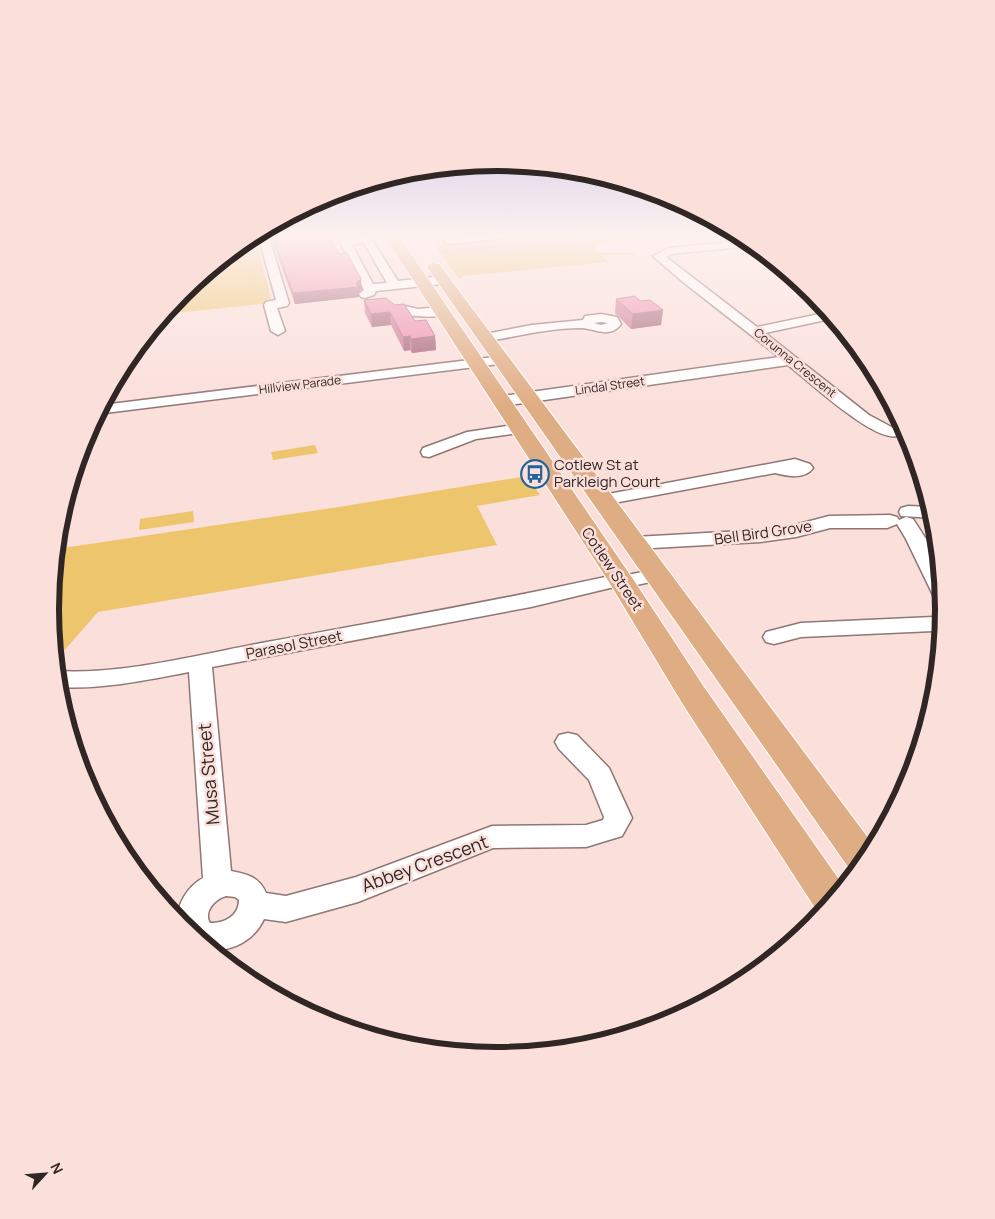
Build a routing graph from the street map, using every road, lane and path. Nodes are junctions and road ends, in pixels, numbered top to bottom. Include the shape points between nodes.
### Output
1 (280, 292) edge
2 (428, 292) edge
3 (451, 292) edge
4 (709, 292) edge
5 (441, 311) junction
6 (397, 313) edge
7 (824, 317) edge
8 (587, 324) dead end
9 (278, 331) dead end
10 (755, 331) junction
11 (485, 338) junction
12 (502, 360) junction
13 (795, 362) junction
14 (477, 364) junction
15 (516, 399) junction
16 (107, 409) edge
17 (520, 430) junction
18 (891, 433) dead end
19 (428, 452) dead end
20 (778, 468) dead end
21 (603, 500) junction
22 (926, 515) edge
23 (901, 519) junction
24 (635, 543) junction
25 (658, 575) junction
26 (935, 578) edge
27 (622, 582) junction
28 (936, 623) edge
29 (774, 637) dead end
30 (200, 662) junction
31 (65, 679) edge
32 (568, 742) dead end
33 (860, 855) edge
34 (218, 885) junction
35 (829, 896) edge
36 (255, 904) junction
37 (190, 923) edge
38 (201, 933) edge

1 - 9 street via 284,304 270,305
2 - 5 main road, Cotlew Street
3 - 11 main road, Cotlew Street
4 - 10 street, Corunna Crescent
5 - 6 street
5 - 14 main road, Cotlew Street
7 - 10 street
8 - 11 street via 532,329
10 - 13 street, Corunna Crescent
11 - 12 main road, Cotlew Street
12 - 14 street, Hillview Parade
12 - 15 main road, Cotlew Street
13 - 15 street, Lindal Street
13 - 18 street, Corunna Crescent via 863,418
14 - 15 main road, Cotlew Street
14 - 16 street, Hillview Parade
15 - 17 main road, Cotlew Street
15 - 21 main road, Cotlew Street
17 - 19 street via 473,435
17 - 27 main road, Cotlew Street
20 - 21 street
21 - 24 main road, Cotlew Street
22 - 23 street, Bell Bird Grove
23 - 24 street, Bell Bird Grove via 872,523 828,522 796,531 751,537
23 - 26 street via 916,539
24 - 25 main road, Cotlew Street
25 - 27 street, Parasol Street
25 - 33 main road, Cotlew Street
27 - 30 street, Parasol Street via 614,590 568,599 531,600
27 - 35 main road, Cotlew Street via 693,695
28 - 29 street via 801,630
30 - 31 street, Parasol Street via 112,676
30 - 34 street, Musa Street
32 - 36 street, Abbey Crescent via 600,775 618,818 612,828 586,836 492,838 358,889 286,909
34 - 36 street via 244,886
34 - 37 street via 199,898 193,907
36 - 38 street via 246,925 236,932 219,937 208,937

